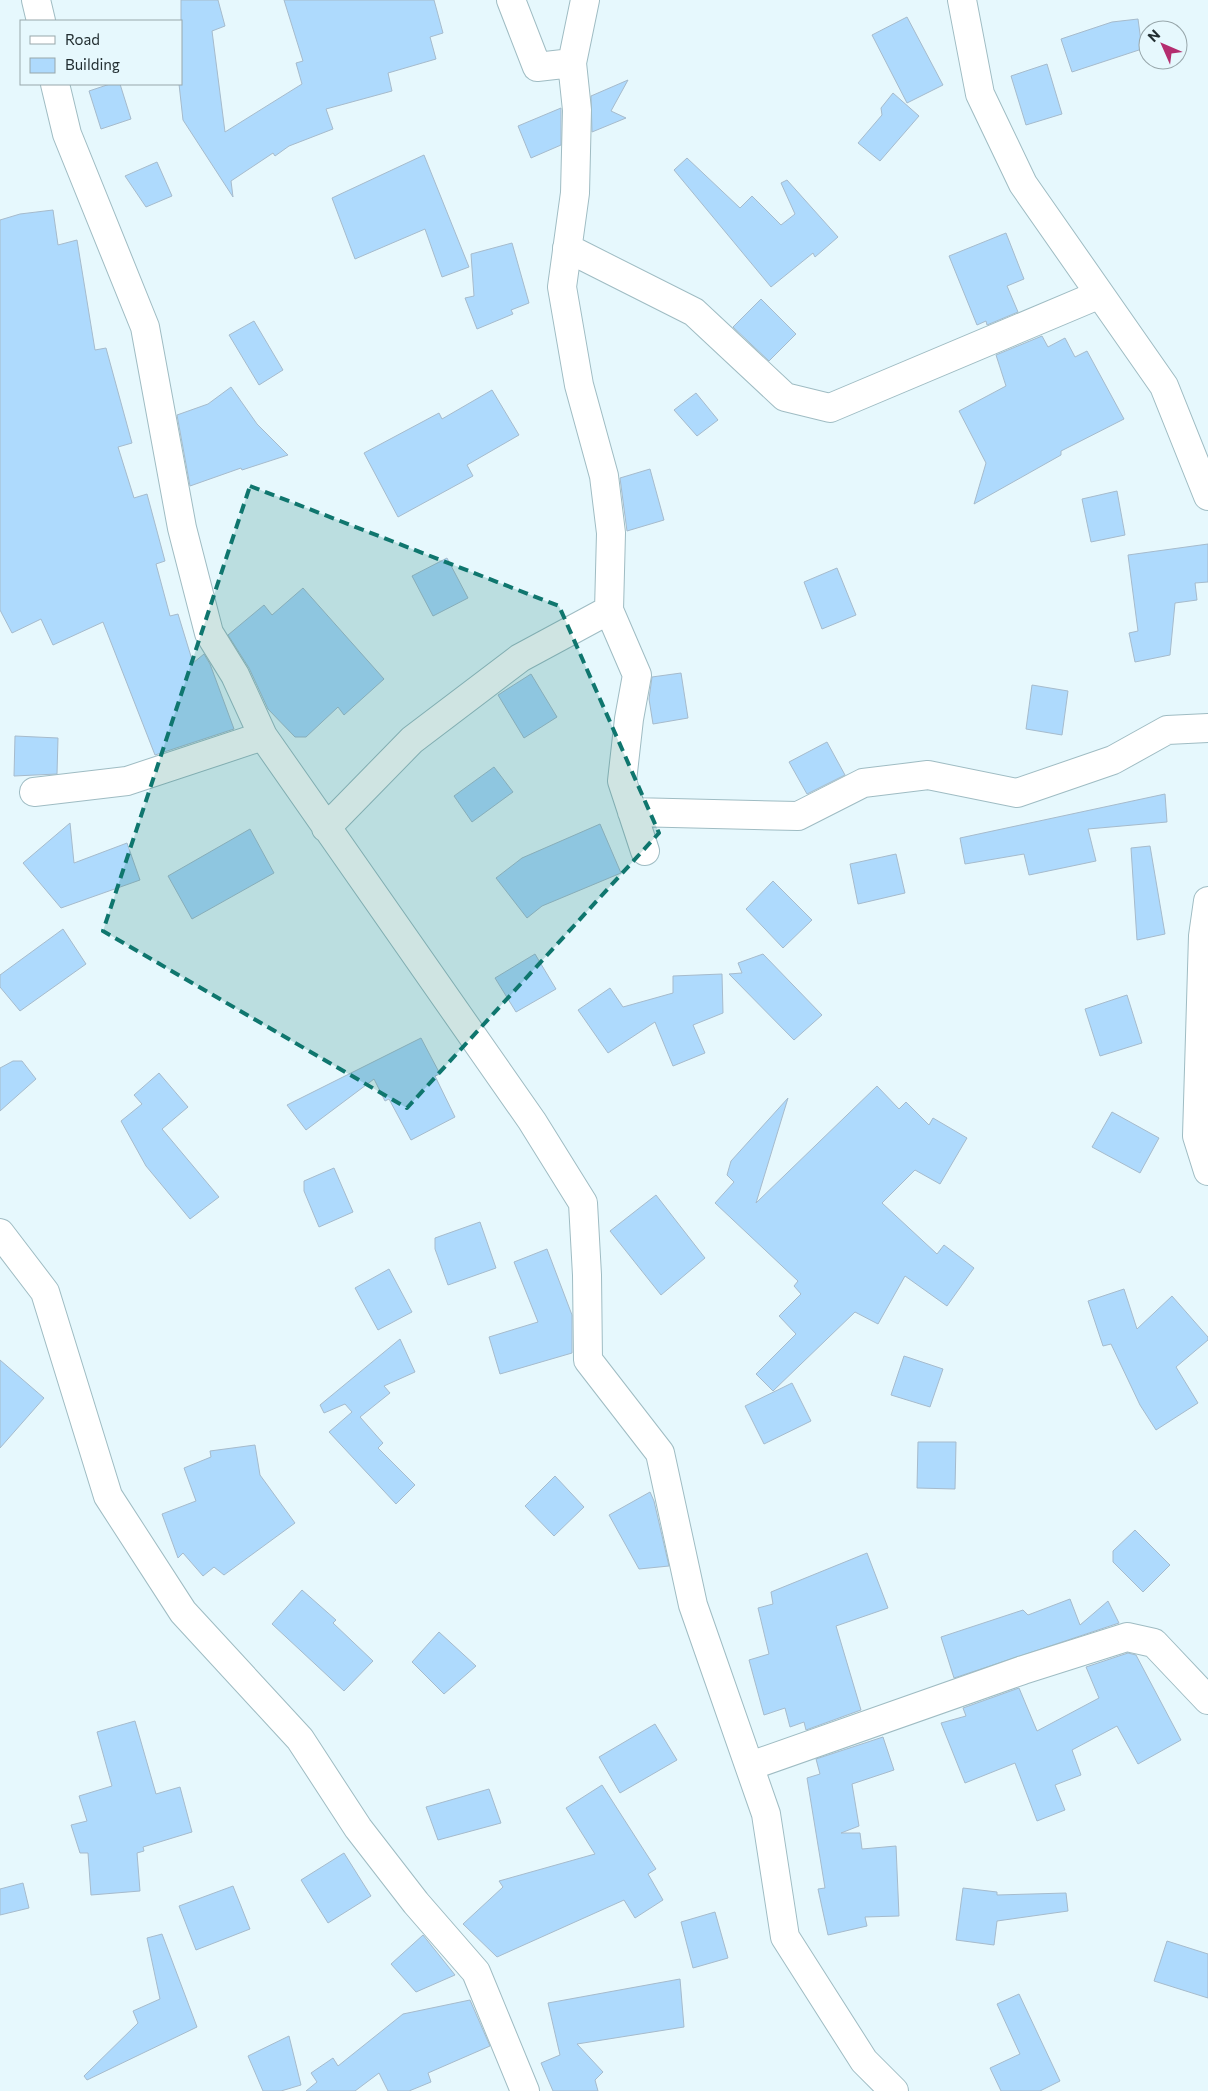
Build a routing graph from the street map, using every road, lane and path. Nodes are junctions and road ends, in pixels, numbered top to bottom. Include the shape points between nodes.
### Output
1 (36, 0) edge
2 (511, 0) edge
3 (585, 0) edge
4 (962, 0) edge
5 (40, 20) edge
6 (572, 62) junction
7 (55, 85) edge
8 (567, 248) junction
9 (1098, 295) junction
10 (1208, 496) edge
11 (609, 610) junction
12 (1208, 728) edge
13 (262, 736) junction
14 (34, 792) dead end
15 (632, 812) junction
16 (326, 828) junction
17 (645, 852) dead end
18 (1208, 901) edge
19 (1208, 1171) edge
20 (0, 1233) edge
21 (1208, 1700) edge
22 (750, 1766) junction
23 (525, 2091) edge
24 (894, 2091) edge

1 - 5 street
2 - 6 street via 537,67
3 - 6 street
4 - 9 street via 980,94 1023,184
6 - 8 street via 577,110 575,193
7 - 13 street via 67,134 145,328 182,528 209,632 235,675
8 - 9 street via 694,312 786,397 830,408
8 - 11 street via 562,287 579,385 604,476 611,533
9 - 10 street via 1164,386
11 - 15 street via 637,675 622,781
11 - 16 street via 520,658 412,740
12 - 15 street via 1167,730 1113,760 1017,793 928,775 863,783 798,816
13 - 14 street via 127,781
13 - 16 street
15 - 17 street
16 - 22 street via 532,1121 583,1203 588,1360 660,1454 693,1605
18 - 19 street via 1203,936 1197,1136
20 - 23 street via 45,1292 108,1496 183,1612 300,1738 358,1828 416,1903 476,1972
21 - 22 street via 1154,1643 1127,1637 1022,1670
22 - 24 street via 766,1814 785,1937 864,2061

